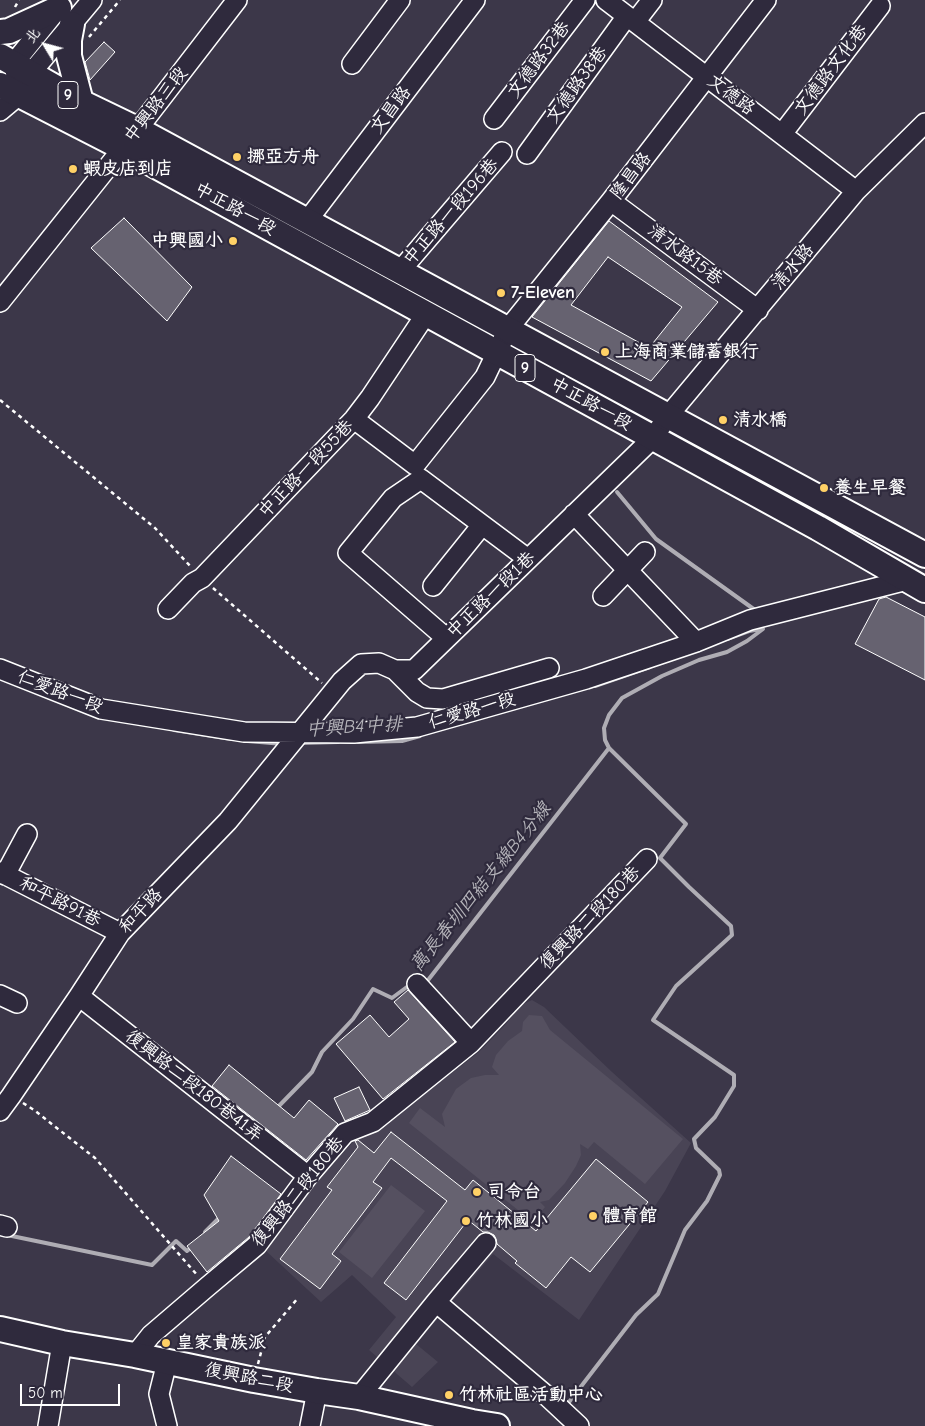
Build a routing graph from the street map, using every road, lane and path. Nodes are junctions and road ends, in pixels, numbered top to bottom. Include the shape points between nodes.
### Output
1 (92, 0) edge
2 (120, 0) edge
3 (237, 0) edge
4 (400, 0) edge
5 (475, 0) edge
6 (585, 0) edge
7 (606, 0) edge
8 (652, 0) edge
9 (766, 0) edge
10 (880, 6) dead end
11 (71, 18) edge
12 (631, 19) junction
13 (0, 32) edge
14 (15, 64) edge
15 (352, 64) dead end
16 (708, 77) junction
17 (10, 90) edge
18 (81, 102) junction
19 (0, 111) edge
20 (494, 119) dead end
21 (925, 123) edge
22 (138, 129) junction
23 (782, 134) junction
24 (123, 148) junction
25 (502, 152) dead end
26 (527, 154) dead end
27 (856, 191) junction
28 (612, 201) junction
29 (307, 221) junction
30 (400, 271) junction
31 (0, 302) edge
32 (758, 310) junction
33 (426, 314) junction
34 (508, 329) junction
35 (497, 352) junction
36 (0, 400) edge
37 (668, 416) junction
38 (354, 419) junction
39 (653, 438) junction
40 (574, 514) junction
41 (482, 525) junction
42 (645, 552) dead end
43 (925, 555) edge
44 (528, 559) junction
45 (628, 570) junction
46 (202, 578) junction
47 (916, 585) edge
48 (434, 586) dead end
49 (603, 596) dead end
50 (168, 609) dead end
51 (446, 638) junction
52 (696, 642) junction
53 (549, 668) dead end
54 (0, 669) edge
55 (395, 670) junction
56 (332, 693) junction
57 (300, 732) junction
58 (26, 834) dead end
59 (647, 859) dead end
60 (3, 873) edge
61 (120, 933) junction
62 (417, 984) dead end
63 (79, 996) junction
64 (471, 1043) junction
65 (4, 1099) edge
66 (308, 1176) junction
67 (486, 1242) dead end
68 (207, 1286) junction
69 (298, 1298) dead end
70 (436, 1302) junction
71 (0, 1329) edge
72 (62, 1343) junction
73 (135, 1355) junction
74 (167, 1362) junction
75 (254, 1380) junction
76 (317, 1391) junction
77 (359, 1397) junction
78 (472, 1424) edge
79 (48, 1426) edge
80 (168, 1426) edge
81 (310, 1426) edge
82 (498, 1426) edge
83 (580, 1426) edge

1 - 11 street
2 - 11 path
3 - 22 street, 中興路三段
4 - 15 street
5 - 29 street, 文昌路
6 - 20 street, 文德路32巷
7 - 12 street, 文德路
8 - 12 street, 文德路38巷
9 - 16 street, 隆昌路
10 - 23 street, 文德路文化巷
11 - 13 main road
11 - 14 street
11 - 18 main road via 69,56
12 - 16 street, 文德路
12 - 26 street, 文德路38巷
14 - 17 street
14 - 18 main road, 9
16 - 23 street, 文德路
16 - 28 street, 隆昌路
17 - 19 street
17 - 24 main road, 9
18 - 22 main road, 9
21 - 27 street, 清水路
22 - 24 street, 中興路三段
22 - 29 main road, 中正路一段 / 9
23 - 27 street, 文德路
24 - 31 street, 中興路三段
24 - 33 main road, 中正路一段 / 9
25 - 30 street, 中正路一段196巷
27 - 32 street, 清水路
28 - 32 street, 清水路15巷
28 - 34 street, 隆昌路
29 - 30 main road, 中正路一段 / 9
30 - 34 main road, 中正路一段 / 9
32 - 37 street, 清水路
33 - 35 main road, 中正路一段 / 9
33 - 38 street, 中正路一段55巷
34 - 35 street, 隆昌路
34 - 37 main road, 中正路一段 / 9
35 - 38 street, 隆昌路 via 485,377 416,465
35 - 39 main road, 中正路一段 / 9
36 - 46 path via 155,528
37 - 39 street, 中正路一段1巷
37 - 43 main road, 中正路一段 / 9
38 - 46 street, 中正路一段55巷
39 - 40 street, 中正路一段1巷
39 - 47 main road, 中正路一段 / 9
40 - 44 street, 中正路一段1巷
40 - 45 street
41 - 44 street
41 - 48 street
41 - 51 street via 422,479 393,498 348,553
42 - 45 street
44 - 51 street, 中正路一段1巷
45 - 49 street
45 - 52 street
46 - 50 street, 中正路一段55巷
46 - 56 path
47 - 52 street, 仁愛路一段 via 750,620
51 - 55 street, 中正路一段1巷 via 414,670
52 - 57 street, 仁愛路一段 via 586,680 417,727 354,733
53 - 55 street via 443,699 427,698 417,692
54 - 57 street, 仁愛路一段 via 101,710 244,732
55 - 56 street, 中正路一段1巷 via 379,663 361,664
56 - 57 street, 中正路一段1巷
57 - 61 street, 和平路 via 228,821
58 - 60 street
59 - 64 street, 復興路二段180巷
60 - 61 street, 和平路91巷
61 - 63 street, 和平路
62 - 64 street
63 - 65 street, 和平路
63 - 66 street, 復興路二段180巷41弄
64 - 66 street, 復興路二段180巷 via 373,1122 346,1133
65 - 68 path via 34,1110 95,1158
66 - 68 street, 復興路二段180巷 via 258,1245
67 - 70 street
68 - 73 street, 復興路二段180巷 via 150,1335
69 - 75 path via 265,1337
70 - 77 street
70 - 83 street
71 - 72 main road, 復興路二段
72 - 73 main road, 復興路二段
72 - 79 street
73 - 74 main road, 復興路二段
74 - 75 main road, 復興路二段
74 - 80 street via 158,1394
75 - 76 main road, 復興路二段
76 - 77 main road, 復興路二段
76 - 81 street
77 - 78 main road, 復興路二段
78 - 82 main road, 復興路二段

